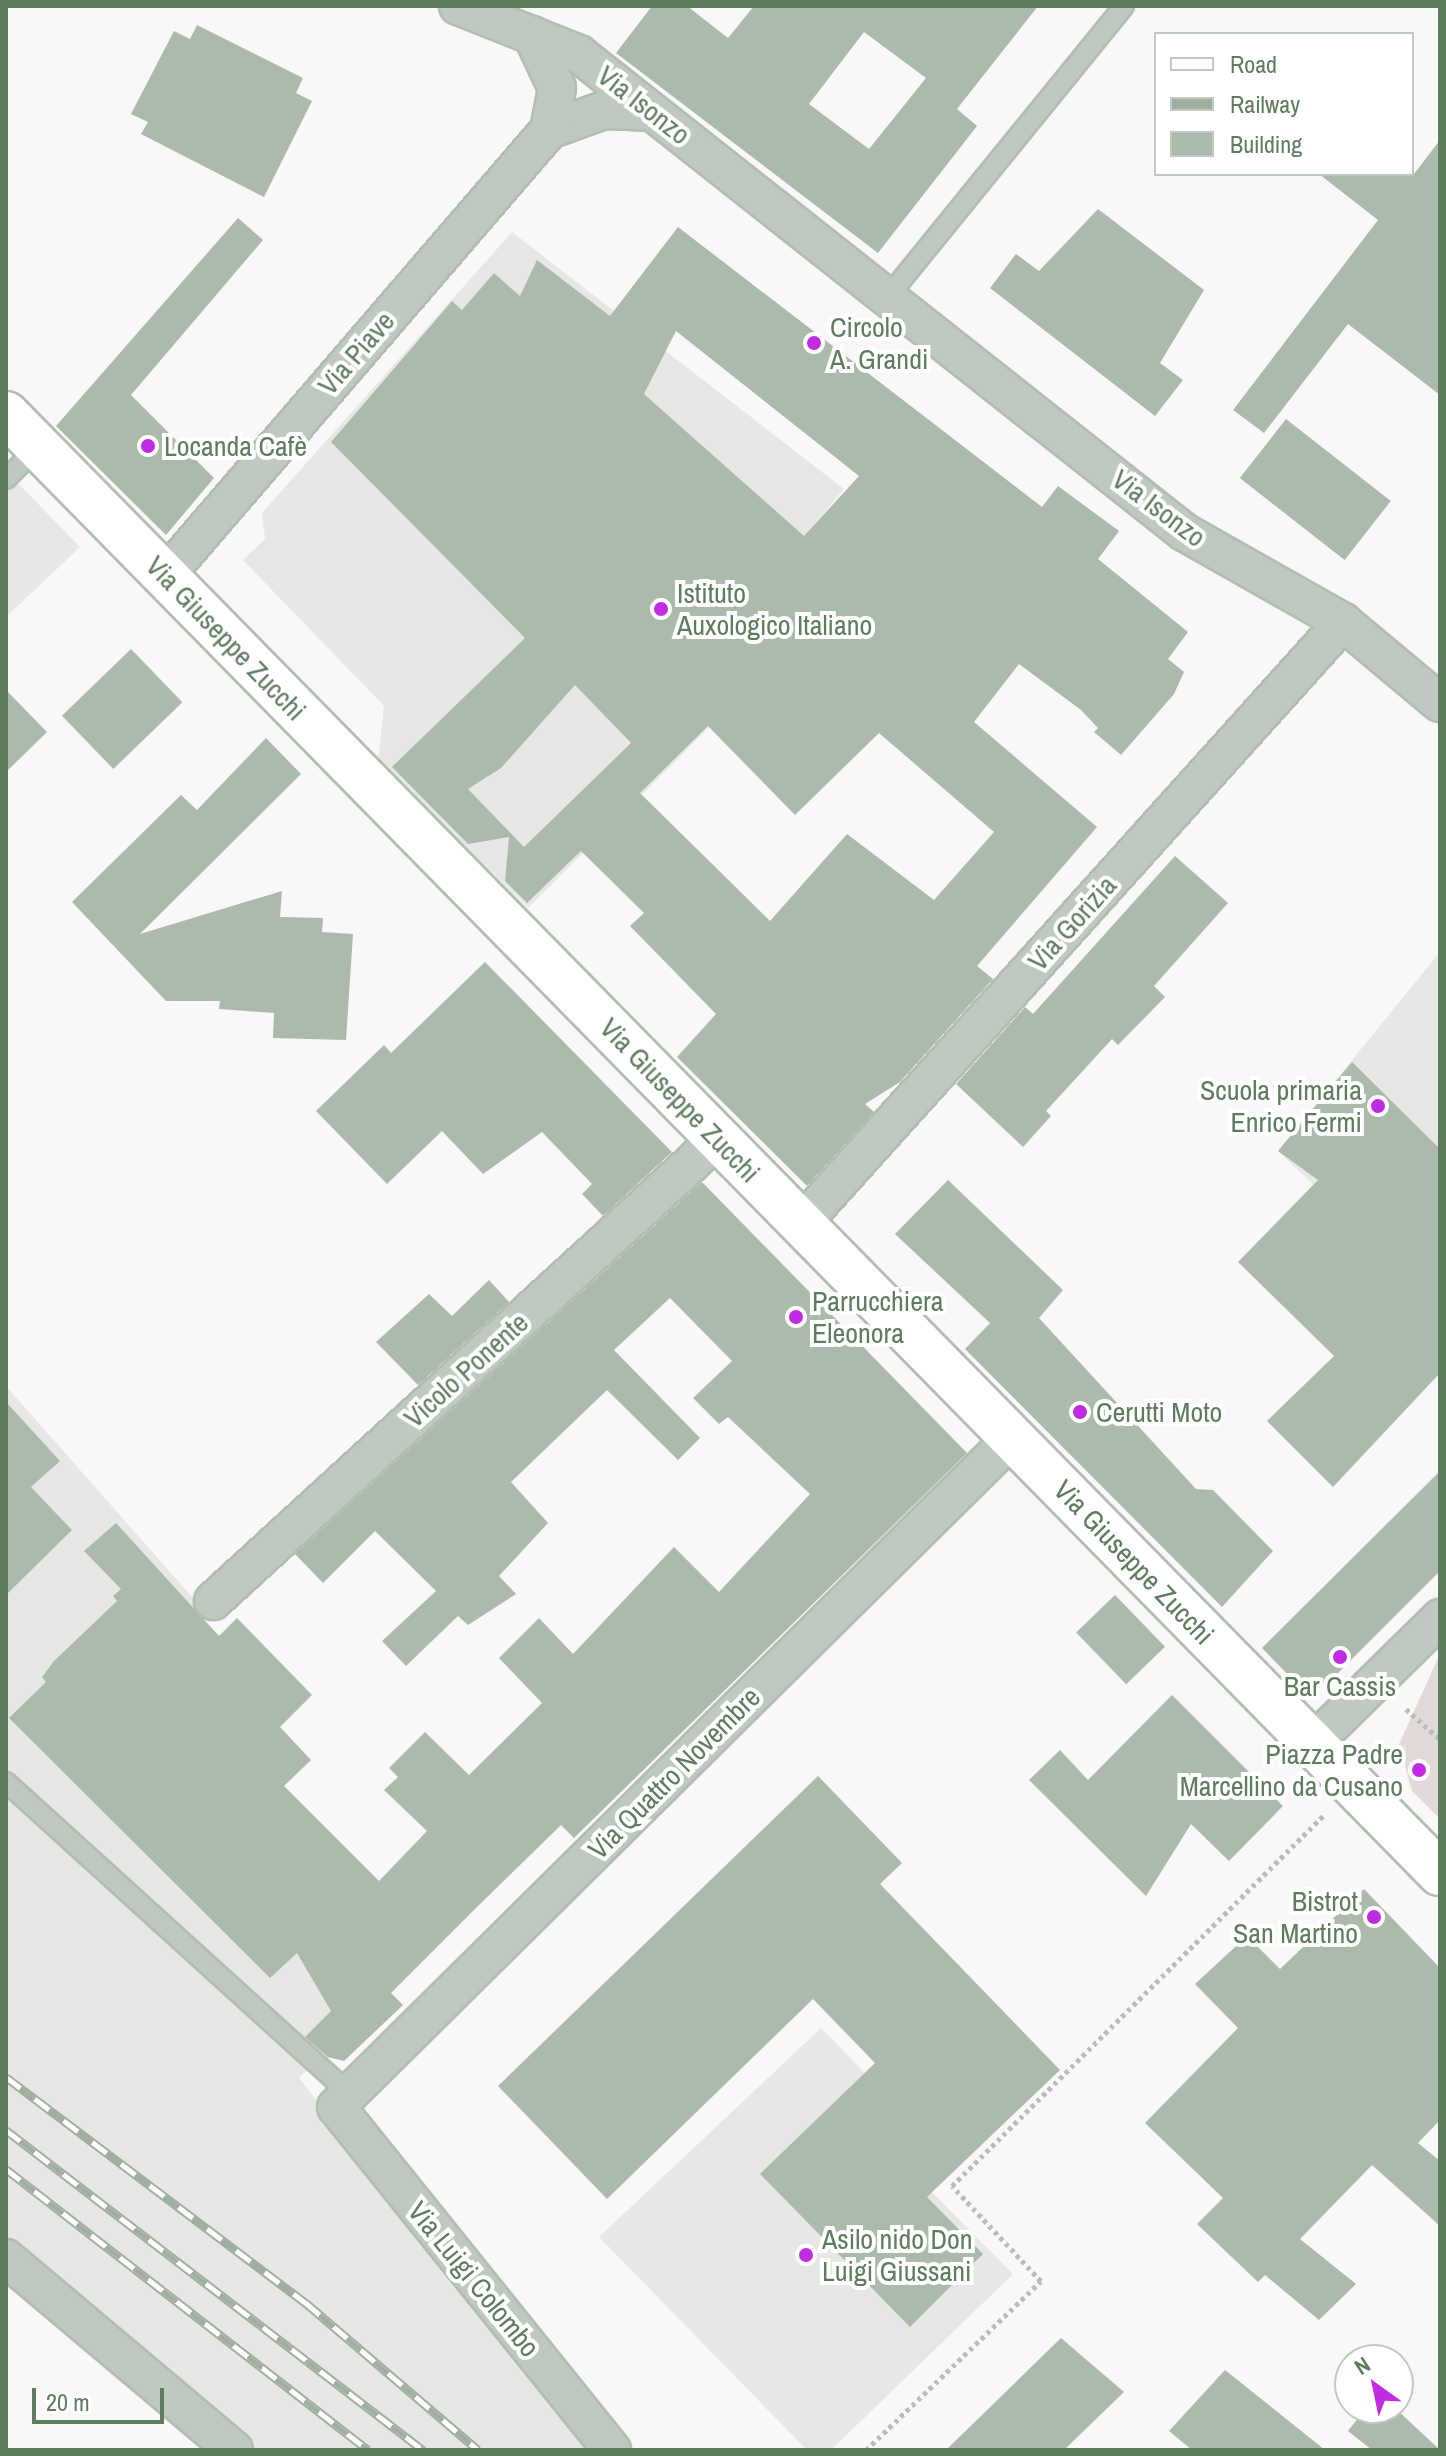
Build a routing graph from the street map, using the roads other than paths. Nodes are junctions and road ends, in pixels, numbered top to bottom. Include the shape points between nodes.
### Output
1 (458, 6) edge
2 (1124, 6) edge
3 (532, 35) junction
4 (652, 112) junction
5 (549, 130) junction
6 (890, 294) junction
7 (6, 414) edge
8 (38, 447) junction
9 (6, 479) edge
10 (165, 576) junction
11 (1343, 622) junction
12 (1440, 703) edge
13 (718, 1139) junction
14 (801, 1224) junction
15 (1012, 1438) junction
16 (213, 1601) dead end
17 (1440, 1618) edge
18 (1312, 1744) junction
19 (6, 1782) edge
20 (1440, 1873) edge
21 (343, 2100) junction
22 (6, 2258) edge
23 (234, 2450) edge
24 (612, 2450) edge

1 - 3 street, Via Isonzo
2 - 6 lane
3 - 4 street, Via Isonzo via 579,54
3 - 5 street, Via Piave via 557,88
4 - 5 street, Via Piave via 604,110
4 - 6 street, Via Isonzo
5 - 10 street, Via Piave
6 - 11 street, Via Isonzo via 1184,532
7 - 8 street, Via Giuseppe Zucchi
8 - 9 lane
8 - 10 street, Via Giuseppe Zucchi
10 - 13 street, Via Giuseppe Zucchi
11 - 12 street, Via Isonzo
11 - 14 street, Via Gorizia
13 - 14 street, Via Giuseppe Zucchi
13 - 16 street, Vicolo Ponente
14 - 15 street, Via Giuseppe Zucchi
15 - 18 street, Via Giuseppe Zucchi
15 - 21 street, Via Quattro Novembre
17 - 18 street
18 - 20 street, Via Giuseppe Zucchi
19 - 21 lane
21 - 24 street, Via Luigi Colombo
22 - 23 street

